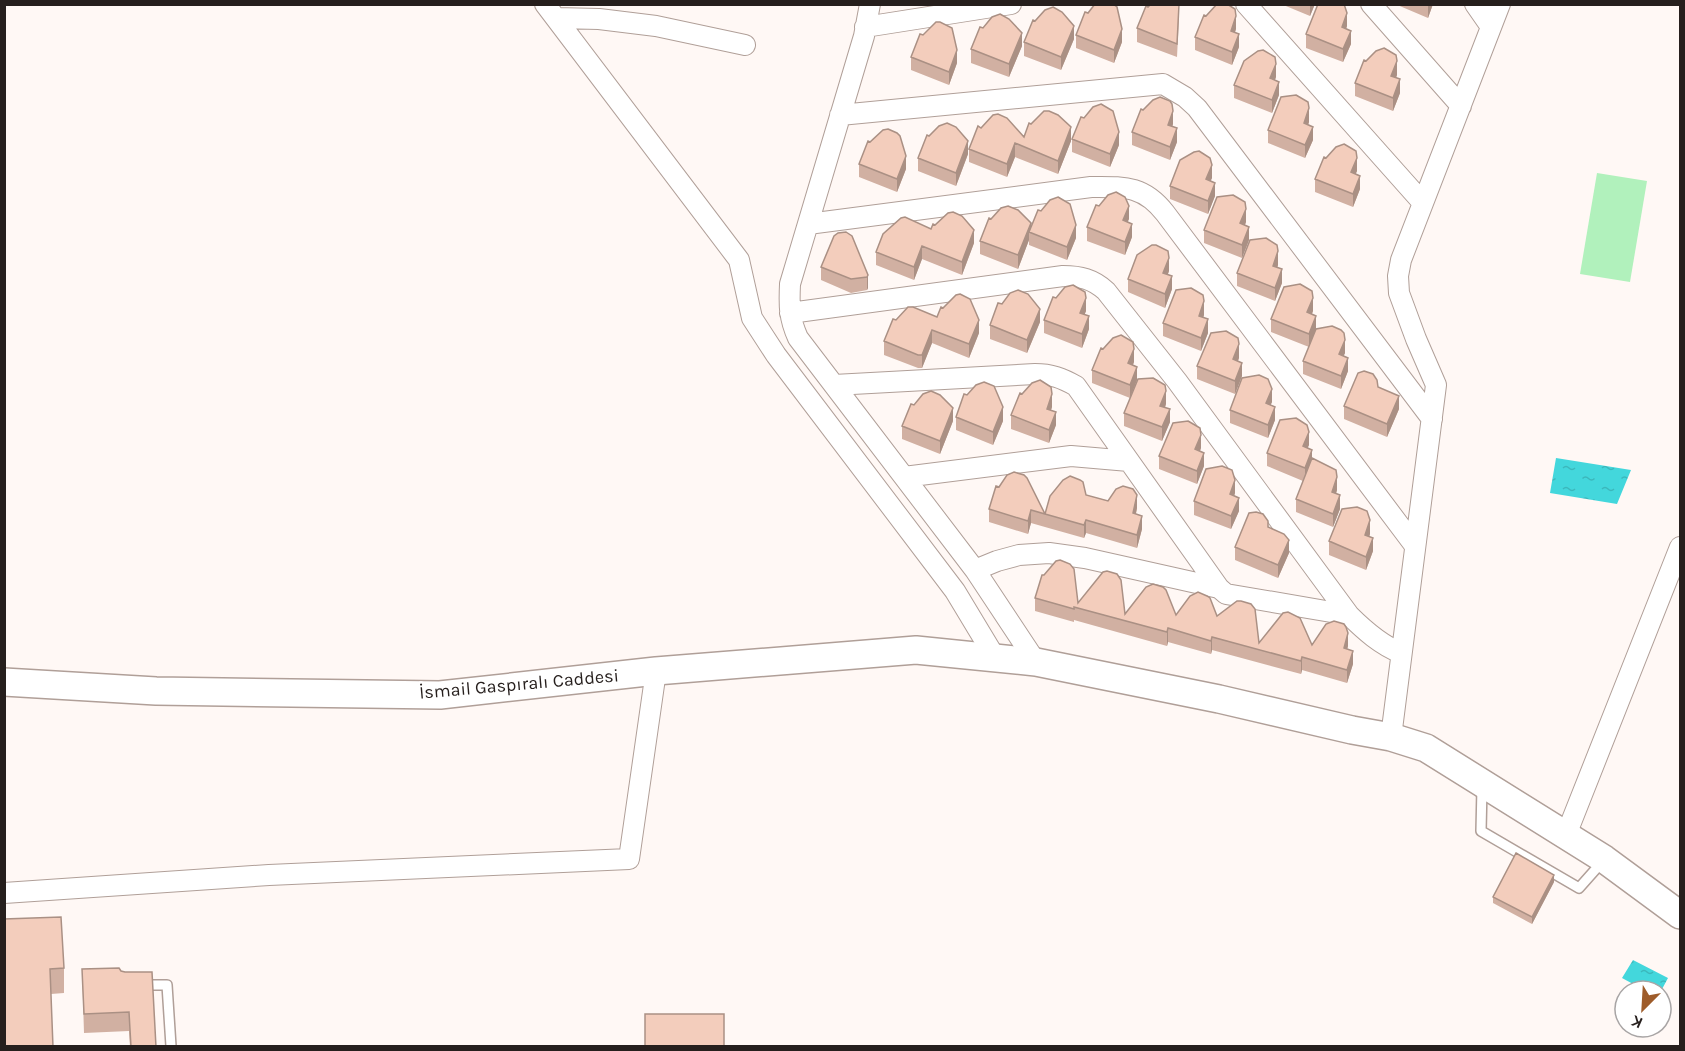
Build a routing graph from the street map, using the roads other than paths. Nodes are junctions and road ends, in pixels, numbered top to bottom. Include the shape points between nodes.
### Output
1 (870, 4) edge
2 (1011, 4) edge
3 (1246, 4) edge
4 (1371, 4) edge
5 (1475, 4) edge
6 (1500, 4) edge
7 (550, 11) edge
8 (866, 27) junction
9 (1491, 27) junction
10 (745, 45) dead end
11 (1461, 106) junction
12 (840, 115) junction
13 (1423, 203) junction
14 (808, 224) junction
15 (790, 313) junction
16 (834, 386) junction
17 (1432, 419) junction
18 (1130, 461) junction
19 (904, 477) junction
20 (1415, 546) junction
21 (1680, 548) edge
22 (975, 570) junction
23 (1219, 588) junction
24 (1349, 615) junction
25 (1401, 653) junction
26 (996, 659) junction
27 (1036, 662) junction
28 (656, 671) junction
29 (4, 682) edge
30 (1391, 737) junction
31 (1482, 783) junction
32 (1566, 835) junction
33 (1605, 860) junction
34 (4, 893) edge
35 (1680, 915) edge
36 (136, 985) edge
37 (171, 1047) edge

1 - 8 street
2 - 8 street
3 - 13 street
4 - 11 street
5 - 9 street
6 - 9 street
7 - 10 street via 656,26
7 - 26 street via 739,260 752,318 955,591
8 - 12 street
9 - 11 street
11 - 13 street
12 - 14 street
12 - 17 street via 1163,84 1197,108
13 - 17 street via 1398,276 1399,293 1436,385
14 - 15 street via 790,284
14 - 20 street via 1091,187 1119,187 1146,194 1165,213
15 - 16 street via 798,338
15 - 24 street via 1063,276 1077,276 1098,284 1177,381
16 - 18 street via 1049,374 1076,386
16 - 19 street
17 - 20 street
18 - 19 street via 1071,456
18 - 23 street
19 - 22 street
20 - 25 street
21 - 32 street
22 - 23 street via 1019,555 1049,554 1085,558
22 - 27 street
23 - 24 street via 1226,594
24 - 25 street via 1389,649
25 - 30 street
26 - 27 main road, İsmail Gaspıralı Caddesi
26 - 28 main road, İsmail Gaspıralı Caddesi via 916,650
27 - 30 main road, İsmail Gaspıralı Caddesi
28 - 29 main road, İsmail Gaspıralı Caddesi via 440,695 156,691
28 - 34 street via 628,860 269,875
30 - 31 main road, İsmail Gaspıralı Caddesi via 1426,748
31 - 32 main road, İsmail Gaspıralı Caddesi
31 - 33 lane via 1481,831 1579,888
32 - 33 main road, İsmail Gaspıralı Caddesi
33 - 35 main road, İsmail Gaspıralı Caddesi
36 - 37 lane via 167,985

